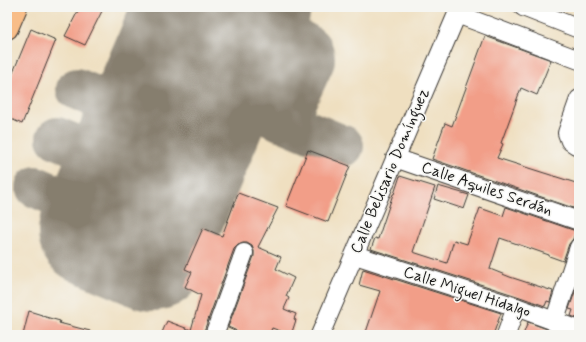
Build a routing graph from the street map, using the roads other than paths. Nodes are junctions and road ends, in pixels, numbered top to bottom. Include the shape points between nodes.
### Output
1 (16, 7) edge
2 (523, 7) edge
3 (458, 11) edge
4 (7, 28) edge
5 (579, 29) edge
6 (579, 60) edge
7 (579, 99) edge
8 (579, 146) edge
9 (395, 158) junction
10 (579, 221) edge
11 (579, 247) edge
12 (244, 253) dead end
13 (354, 255) junction
14 (516, 308) junction
15 (554, 322) junction
16 (579, 330) edge
17 (214, 335) edge
18 (320, 335) edge
19 (506, 335) edge

1 - 4 highway
2 - 5 street
3 - 6 street
3 - 9 street, Calle Belisario Domínguez
7 - 8 street via 567,133 570,141
9 - 10 street, Calle Aquiles Serdán
9 - 13 street, Calle Belisario Domínguez
11 - 15 street
12 - 17 street
13 - 14 street, Calle Miguel Hidalgo
13 - 18 street, Calle Belisario Domínguez
14 - 15 street, Calle Miguel Hidalgo
14 - 19 street
15 - 16 street, Calle Miguel Hidalgo

